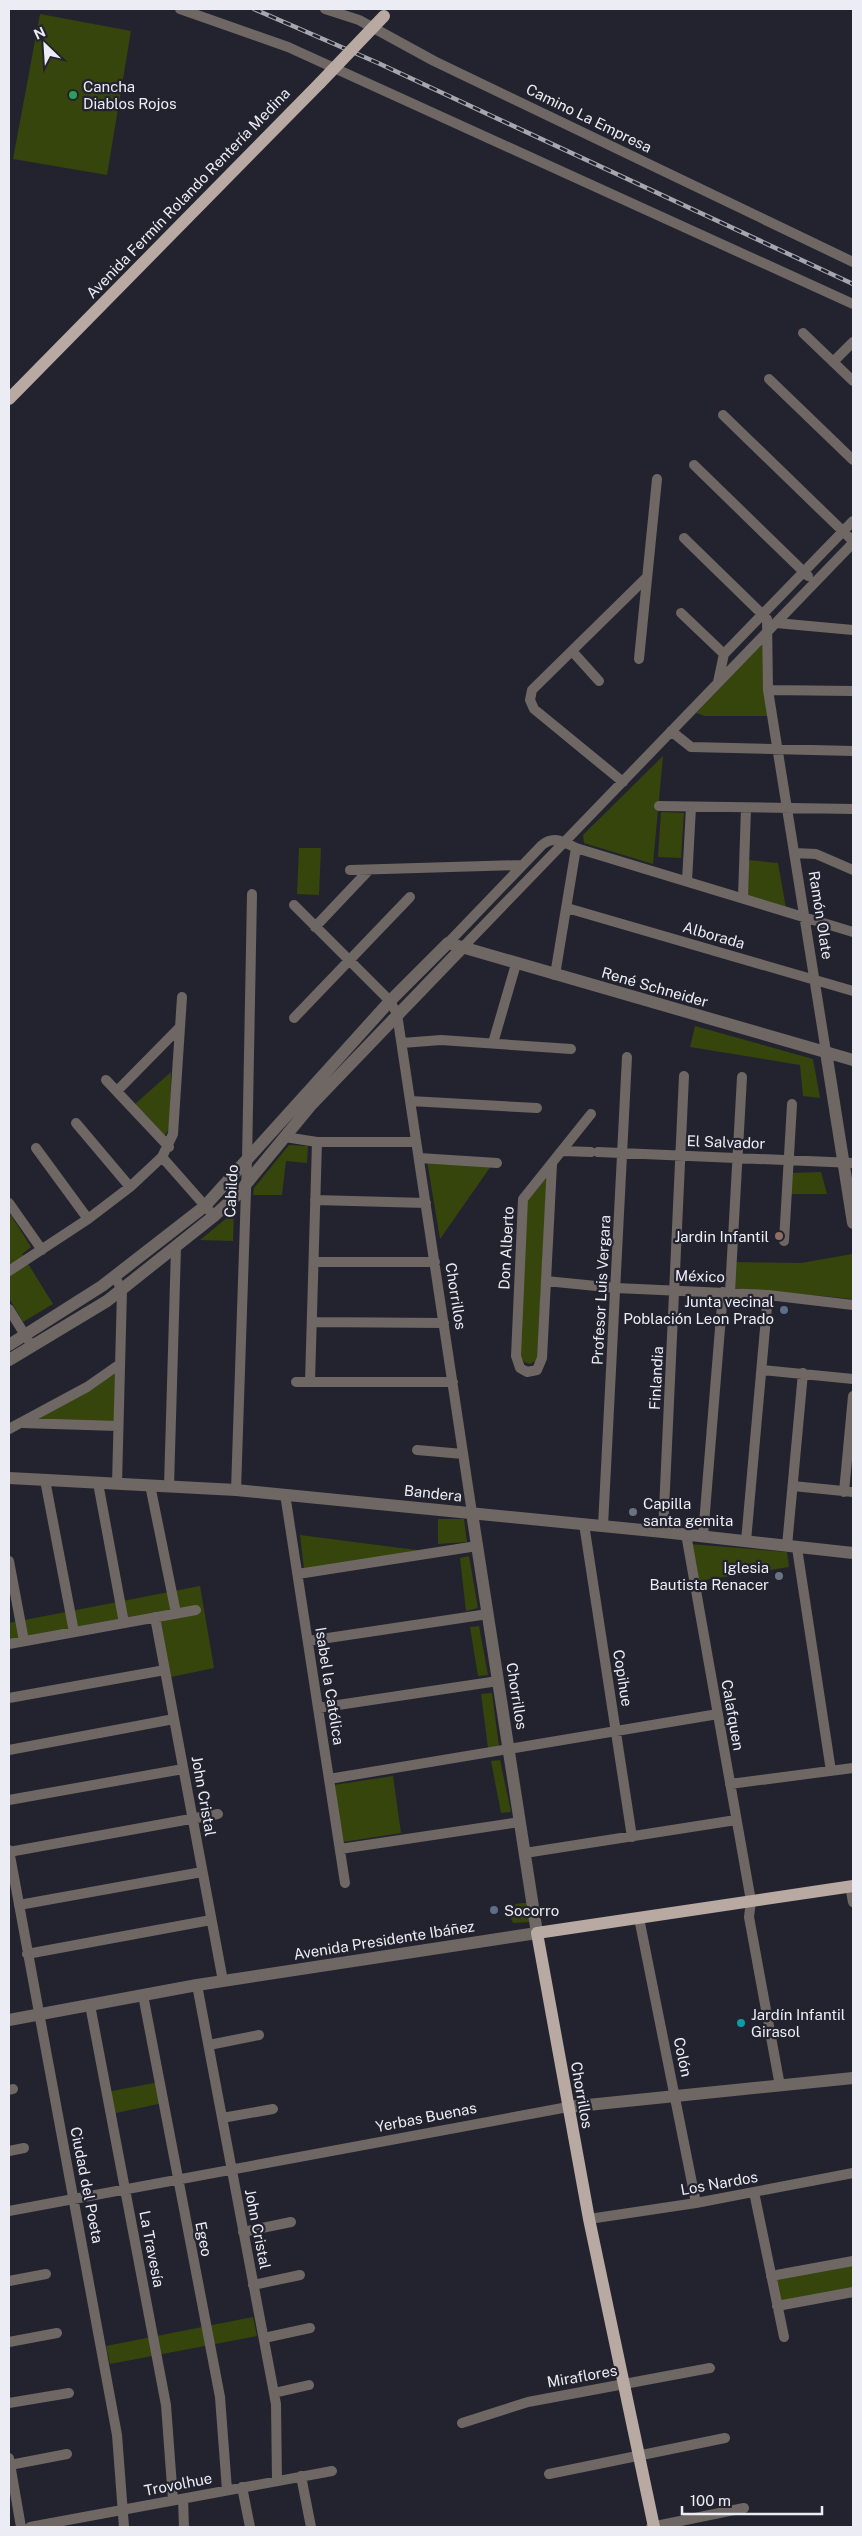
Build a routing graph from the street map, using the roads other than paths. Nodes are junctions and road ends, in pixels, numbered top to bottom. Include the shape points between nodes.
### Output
1 (180, 9) edge
2 (327, 9) edge
3 (387, 12) edge
4 (853, 262) edge
5 (853, 304) edge
6 (803, 333) dead end
7 (853, 342) edge
8 (833, 362) junction
9 (769, 379) dead end
10 (853, 381) edge
11 (9, 399) edge
12 (724, 415) dead end
13 (853, 460) edge
14 (694, 465) dead end
15 (657, 479) dead end
16 (853, 521) edge
17 (843, 532) junction
18 (684, 538) dead end
19 (853, 542) edge
20 (804, 572) junction
21 (647, 577) junction
22 (815, 583) junction
23 (681, 613) dead end
24 (762, 614) junction
25 (776, 624) junction
26 (853, 630) edge
27 (768, 632) junction
28 (572, 651) junction
29 (727, 651) junction
30 (742, 658) junction
31 (639, 659) dead end
32 (599, 681) dead end
33 (718, 683) junction
34 (768, 690) junction
35 (853, 691) edge
36 (671, 731) junction
37 (778, 749) junction
38 (853, 751) edge
39 (623, 782) junction
40 (659, 806) dead end
41 (691, 807) junction
42 (746, 808) junction
43 (787, 808) junction
44 (853, 809) edge
45 (564, 842) junction
46 (576, 848) junction
47 (794, 852) junction
48 (522, 866) junction
49 (350, 870) dead end
50 (369, 870) junction
51 (853, 870) edge
52 (687, 881) junction
53 (252, 894) dead end
54 (410, 897) dead end
55 (743, 897) junction
56 (294, 905) dead end
57 (567, 908) junction
58 (804, 915) junction
59 (315, 927) junction
60 (853, 932) edge
61 (448, 943) junction
62 (463, 946) junction
63 (349, 960) junction
64 (516, 964) junction
65 (555, 975) junction
66 (814, 980) junction
67 (853, 991) edge
68 (182, 997) dead end
69 (390, 1001) junction
70 (397, 1014) junction
71 (294, 1018) dead end
72 (180, 1028) junction
73 (402, 1043) junction
74 (493, 1043) junction
75 (571, 1048) dead end
76 (826, 1052) junction
77 (627, 1057) dead end
78 (853, 1060) edge
79 (684, 1076) dead end
80 (742, 1077) dead end
81 (106, 1080) dead end
82 (117, 1091) junction
83 (410, 1101) junction
84 (792, 1104) dead end
85 (537, 1108) dead end
86 (591, 1114) dead end
87 (76, 1123) dead end
88 (285, 1137) junction
89 (317, 1142) junction
90 (416, 1142) junction
91 (169, 1146) junction
92 (36, 1148) dead end
93 (562, 1151) junction
94 (624, 1153) junction
95 (680, 1155) junction
96 (162, 1157) junction
97 (736, 1157) junction
98 (419, 1158) junction
99 (789, 1159) junction
100 (247, 1160) junction
101 (849, 1162) edge
102 (497, 1163) dead end
103 (552, 1164) junction
104 (245, 1186) junction
105 (130, 1187) junction
106 (316, 1200) junction
107 (9, 1203) edge
108 (426, 1203) junction
109 (205, 1206) junction
110 (214, 1216) junction
111 (88, 1219) junction
112 (853, 1223) edge
113 (784, 1242) dead end
114 (176, 1248) junction
115 (42, 1250) junction
116 (314, 1262) junction
117 (434, 1262) junction
118 (9, 1271) edge
119 (115, 1277) junction
120 (546, 1281) junction
121 (616, 1288) junction
122 (122, 1290) junction
123 (676, 1290) junction
124 (726, 1292) junction
125 (768, 1295) junction
126 (853, 1305) edge
127 (9, 1309) edge
128 (312, 1322) junction
129 (444, 1323) junction
130 (25, 1336) junction
131 (9, 1345) edge
132 (32, 1348) junction
133 (9, 1360) edge
134 (120, 1364) junction
135 (762, 1370) junction
136 (803, 1373) junction
137 (853, 1379) edge
138 (296, 1382) dead end
139 (310, 1382) junction
140 (452, 1382) junction
141 (853, 1396) edge
142 (21, 1423) junction
143 (118, 1426) junction
144 (9, 1429) edge
145 (417, 1450) dead end
146 (463, 1454) junction
147 (9, 1478) edge
148 (45, 1480) junction
149 (98, 1483) junction
150 (117, 1484) junction
151 (150, 1485) junction
152 (169, 1486) junction
153 (793, 1486) junction
154 (236, 1490) junction
155 (849, 1492) edge
156 (285, 1494) junction
157 (472, 1513) junction
158 (584, 1524) junction
159 (603, 1526) junction
160 (663, 1532) junction
161 (686, 1534) junction
162 (703, 1536) junction
163 (746, 1541) junction
164 (477, 1546) junction
165 (792, 1547) junction
166 (853, 1553) edge
167 (9, 1561) edge
168 (298, 1574) junction
169 (196, 1610) dead end
170 (176, 1613) junction
171 (488, 1614) junction
172 (155, 1617) junction
173 (124, 1623) junction
174 (74, 1632) junction
175 (24, 1641) junction
176 (308, 1641) junction
177 (9, 1644) edge
178 (165, 1670) junction
179 (498, 1681) junction
180 (9, 1698) edge
181 (318, 1708) junction
182 (718, 1714) junction
183 (174, 1719) junction
184 (616, 1731) junction
185 (509, 1749) junction
186 (9, 1750) edge
187 (853, 1768) edge
188 (183, 1769) junction
189 (831, 1771) junction
190 (329, 1779) junction
191 (730, 1784) junction
192 (9, 1800) edge
193 (218, 1814) dead end
194 (193, 1819) junction
195 (736, 1820) junction
196 (520, 1822) junction
197 (632, 1837) junction
198 (340, 1850) junction
199 (9, 1851) edge
200 (525, 1853) junction
201 (202, 1872) junction
202 (345, 1883) dead end
203 (852, 1886) edge
204 (751, 1901) junction
205 (853, 1902) edge
206 (19, 1905) junction
207 (639, 1918) junction
208 (211, 1920) junction
209 (537, 1933) junction
210 (27, 1954) junction
211 (223, 1981) junction
212 (197, 1985) junction
213 (143, 1995) junction
214 (90, 2005) junction
215 (39, 2014) junction
216 (9, 2020) edge
217 (259, 2035) dead end
218 (208, 2044) junction
219 (853, 2078) edge
220 (780, 2086) junction
221 (676, 2096) junction
222 (568, 2107) junction
223 (273, 2109) dead end
224 (222, 2118) junction
225 (24, 2148) dead end
226 (9, 2151) edge
227 (231, 2170) junction
228 (853, 2173) edge
229 (178, 2180) junction
230 (126, 2189) junction
231 (754, 2192) junction
232 (75, 2199) junction
233 (696, 2203) junction
234 (9, 2211) edge
235 (589, 2219) junction
236 (291, 2222) dead end
237 (243, 2232) junction
238 (853, 2261) edge
239 (46, 2274) dead end
240 (300, 2275) dead end
241 (771, 2276) junction
242 (9, 2281) edge
243 (253, 2284) junction
244 (853, 2292) edge
245 (777, 2306) junction
246 (310, 2328) dead end
247 (57, 2333) dead end
248 (784, 2337) dead end
249 (264, 2338) junction
250 (9, 2342) edge
251 (710, 2368) dead end
252 (623, 2384) junction
253 (309, 2385) dead end
254 (69, 2393) dead end
255 (274, 2393) junction
256 (9, 2403) edge
257 (462, 2423) dead end
258 (725, 2438) dead end
259 (67, 2454) dead end
260 (639, 2456) junction
261 (9, 2462) edge
262 (332, 2471) dead end
263 (549, 2474) dead end
264 (301, 2476) junction
265 (278, 2481) junction
266 (242, 2487) junction
267 (227, 2490) junction
268 (12, 2495) edge
269 (178, 2500) junction
270 (744, 2508) dead end
271 (123, 2510) junction
272 (21, 2527) edge
273 (30, 2527) edge
274 (124, 2527) edge
275 (184, 2527) edge
276 (250, 2527) edge
277 (311, 2527) edge
278 (653, 2527) edge

1 - 5 street via 288,47
2 - 4 street, Camino La Empresa via 359,20 434,61
3 - 11 main road, Avenida Fermín Rolando Rentería Medina, bridge
6 - 8 street
7 - 8 street
8 - 10 street
9 - 13 street
12 - 17 street
14 - 20 street
15 - 21 street
16 - 17 street
17 - 19 street
17 - 20 street
18 - 24 street
19 - 22 street
20 - 22 street
20 - 24 street
21 - 28 street
21 - 31 street
22 - 25 street
23 - 29 street
24 - 27 street, Ramón Olate via 767,619
24 - 29 street
25 - 26 street
25 - 27 street
27 - 30 street
27 - 34 street, Ramón Olate
28 - 32 street
28 - 39 street via 532,690 530,700 534,709
29 - 30 street
29 - 33 street
30 - 33 street
33 - 36 street
34 - 35 street
34 - 37 street, Ramón Olate
36 - 37 street via 691,747
36 - 39 street
37 - 38 street
37 - 43 street, Ramón Olate
39 - 45 street
40 - 41 street
41 - 42 street
41 - 52 street
42 - 43 street
42 - 55 street
43 - 44 street
43 - 47 street, Ramón Olate
45 - 46 street
45 - 48 street via 545,842
45 - 62 street
46 - 52 street
46 - 57 street
47 - 51 street via 816,854
47 - 58 street, Ramón Olate
48 - 50 street
48 - 61 street
49 - 50 street
50 - 59 street
52 - 55 street
53 - 100 street, Cabildo
54 - 63 street
55 - 58 street
56 - 59 street, Chorrillos
57 - 65 street
57 - 66 street, Alborada
58 - 60 street
58 - 66 street, Ramón Olate
59 - 63 street, Chorrillos
61 - 62 street, René Schneider
61 - 69 street
62 - 64 street, René Schneider
62 - 70 street
63 - 69 street, Chorrillos
63 - 71 street
64 - 65 street, René Schneider
64 - 74 street
65 - 76 street, René Schneider
66 - 67 street, Alborada
66 - 76 street, Ramón Olate
68 - 72 street
69 - 70 street, Chorrillos
69 - 100 street
70 - 73 street, Chorrillos
70 - 88 street
72 - 82 street
72 - 91 street via 173,1134
73 - 74 street via 441,1040
73 - 83 street, Chorrillos
74 - 75 street
76 - 78 street, René Schneider
76 - 101 street, Ramón Olate
77 - 94 street, Profesor Luis Vergara
79 - 95 street, Finlandia
80 - 97 street
81 - 82 street
82 - 91 street
83 - 85 street
83 - 90 street, Chorrillos
84 - 99 street
86 - 93 street, Don Alberto
87 - 105 street
88 - 89 street
88 - 104 street
89 - 90 street
89 - 106 street
90 - 98 street, Chorrillos
91 - 96 street
92 - 111 street
93 - 94 street, El Salvador
93 - 103 street, Don Alberto
94 - 95 street, El Salvador
94 - 121 street, Profesor Luis Vergara
95 - 97 street, El Salvador
95 - 123 street, Finlandia
96 - 105 street
96 - 109 street
97 - 99 street, El Salvador
97 - 124 street
98 - 102 street
98 - 108 street, Chorrillos
99 - 101 street, El Salvador
99 - 113 street
100 - 104 street, Cabildo
100 - 109 street
101 - 112 street, Ramón Olate
103 - 120 street
103 - 120 street, Don Alberto via 523,1199 516,1356 520,1368 527,1372 537,1370 542,1358
104 - 110 street
104 - 154 street, Cabildo
105 - 111 street
106 - 108 street
106 - 116 street
107 - 115 street
108 - 117 street, Chorrillos
109 - 110 street
109 - 119 street
110 - 114 street
111 - 115 street
114 - 122 street
114 - 152 street
115 - 118 street
116 - 117 street
116 - 128 street
117 - 129 street, Chorrillos
119 - 122 street
119 - 130 street
120 - 121 street, México
121 - 123 street, México
121 - 159 street, Profesor Luis Vergara
122 - 132 street
122 - 134 street
123 - 124 street, México
123 - 160 street, Finlandia
124 - 125 street, México
124 - 162 street
125 - 126 street, México
125 - 135 street
127 - 130 street
128 - 129 street
128 - 139 street
129 - 140 street, Chorrillos
130 - 131 street
130 - 132 street
132 - 133 street
134 - 142 street
134 - 143 street
135 - 136 street
135 - 163 street
136 - 137 street
136 - 153 street
138 - 139 street
139 - 140 street
140 - 146 street, Chorrillos
141 - 155 street
142 - 143 street
142 - 144 street
143 - 150 street
145 - 146 street
146 - 157 street, Chorrillos
147 - 148 street, Bandera
148 - 149 street, Bandera
148 - 174 street
149 - 150 street, Bandera
149 - 173 street
150 - 151 street, Bandera
151 - 152 street, Bandera
151 - 170 street
152 - 154 street, Bandera
153 - 155 street
153 - 165 street
154 - 156 street, Bandera
156 - 157 street, Bandera
156 - 168 street, Isabel la Católica
157 - 158 street, Bandera
157 - 164 street, Chorrillos
158 - 159 street, Bandera
158 - 184 street, Copihue
159 - 160 street, Bandera
160 - 161 street, Bandera
161 - 162 street, Bandera
161 - 182 street, Calafquen
162 - 163 street, Bandera
163 - 165 street, Bandera
164 - 168 street
164 - 171 street, Chorrillos
165 - 166 street, Bandera
165 - 189 street
167 - 175 street
168 - 176 street, Isabel la Católica
169 - 170 street
170 - 172 street
171 - 176 street
171 - 179 street, Chorrillos
172 - 173 street
172 - 178 street, John Cristal
173 - 174 street
174 - 175 street
175 - 177 street
176 - 181 street, Isabel la Católica
178 - 180 street
178 - 183 street, John Cristal
179 - 181 street
179 - 185 street, Chorrillos
181 - 190 street, Isabel la Católica
182 - 184 street
182 - 191 street, Calafquen
183 - 186 street
183 - 188 street, John Cristal
184 - 185 street
184 - 197 street, Copihue
185 - 190 street
185 - 196 street, Chorrillos
187 - 189 street
188 - 192 street
188 - 194 street, John Cristal
189 - 191 street
190 - 198 street, Isabel la Católica
191 - 195 street, Calafquen
193 - 194 street
194 - 199 street
194 - 201 street, John Cristal
195 - 197 street
195 - 204 street, Calafquen
196 - 198 street
196 - 200 street, Chorrillos
197 - 200 street
198 - 202 street, Isabel la Católica
199 - 206 street, Ciudad del Poeta
200 - 209 street, Chorrillos
201 - 206 street
201 - 208 street, John Cristal
203 - 204 main road, Avenida Presidente Ibáñez
203 - 205 street
204 - 207 main road, Avenida Presidente Ibáñez
204 - 220 street, Calafquen via 748,1917
206 - 210 street, Ciudad del Poeta
207 - 209 main road, Avenida Presidente Ibáñez
207 - 221 street, Colón
208 - 210 street
208 - 211 street, John Cristal
209 - 211 street, Avenida Presidente Ibáñez
209 - 222 main road, Chorrillos
210 - 215 street, Ciudad del Poeta
211 - 212 street, Avenida Presidente Ibáñez
212 - 213 street, Avenida Presidente Ibáñez
212 - 218 street, John Cristal
213 - 214 street, Avenida Presidente Ibáñez
213 - 229 street, Egeo
214 - 215 street, Avenida Presidente Ibáñez
214 - 230 street, La Travesía
215 - 216 street, Avenida Presidente Ibáñez
215 - 232 street, Ciudad del Poeta
217 - 218 street
218 - 224 street, John Cristal
219 - 220 street, Yerbas Buenas
220 - 221 street, Yerbas Buenas
221 - 222 street, Yerbas Buenas
221 - 233 street, Colón
222 - 227 street, Yerbas Buenas
222 - 235 main road, Chorrillos
223 - 224 street
224 - 227 street, John Cristal
225 - 226 street
227 - 229 street, Yerbas Buenas
227 - 237 street, John Cristal
228 - 231 street, Los Nardos
229 - 230 street, Yerbas Buenas
229 - 267 street, Egeo via 220,2397
230 - 232 street, Yerbas Buenas
230 - 269 street, La Travesía via 166,2405
231 - 233 street, Los Nardos
231 - 241 street
232 - 234 street, Yerbas Buenas
232 - 271 street, Ciudad del Poeta via 117,2434
233 - 235 street, Los Nardos
235 - 252 main road, Chorrillos
236 - 237 street
237 - 243 street, John Cristal
238 - 241 street
239 - 242 street
240 - 243 street
241 - 245 street
243 - 249 street, John Cristal
244 - 245 street
245 - 248 street
246 - 249 street
247 - 250 street
249 - 255 street, John Cristal
251 - 252 street, Miraflores
252 - 257 street, Miraflores via 528,2402
252 - 260 main road, Chorrillos
253 - 255 street
254 - 256 street
255 - 265 street, John Cristal
258 - 260 street
259 - 261 street
260 - 263 street
260 - 278 main road, Chorrillos
261 - 268 street
262 - 264 street, Trovolhue
264 - 265 street, Trovolhue
264 - 277 street
265 - 266 street, Trovolhue
266 - 267 street, Trovolhue
266 - 276 street
267 - 269 street, Trovolhue
268 - 272 street
269 - 271 street, Trovolhue
269 - 275 street, La Travesía
270 - 278 street
271 - 273 street, Trovolhue
271 - 274 street, Ciudad del Poeta

